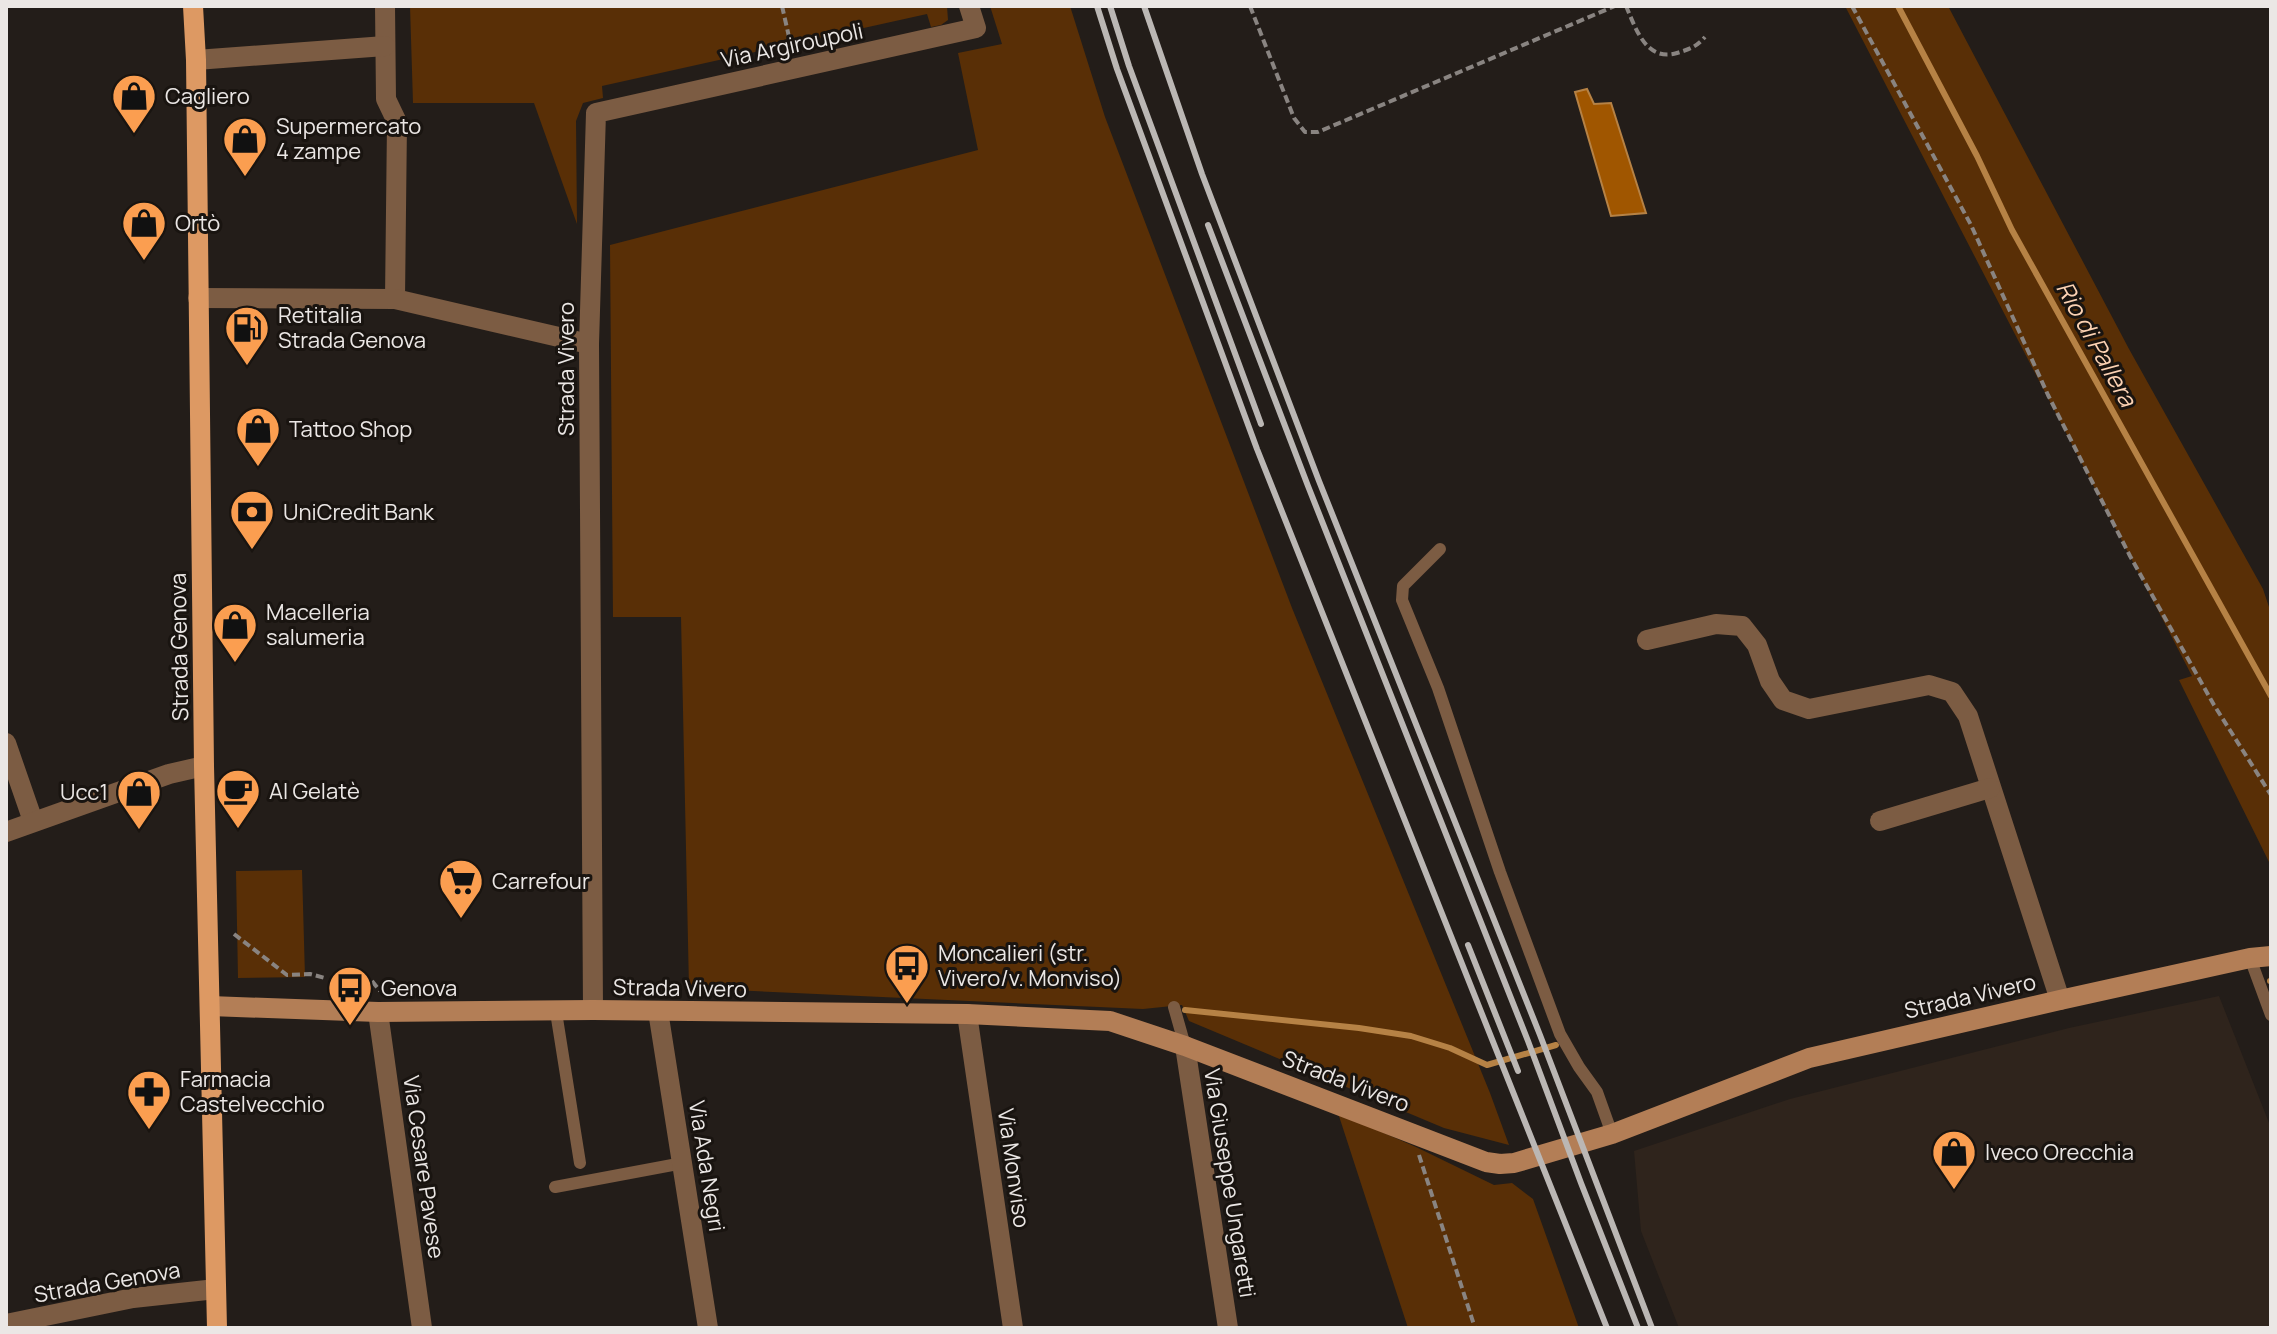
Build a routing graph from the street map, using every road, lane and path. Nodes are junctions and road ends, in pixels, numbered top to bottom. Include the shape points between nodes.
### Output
1 (193, 6) edge
2 (385, 6) edge
3 (782, 6) edge
4 (969, 6) edge
5 (1250, 6) edge
6 (1615, 6) edge
7 (1626, 6) edge
8 (1852, 6) edge
9 (1705, 37) dead end
10 (385, 46) junction
11 (196, 60) junction
12 (796, 68) junction
13 (596, 113) joint
14 (198, 298) junction
15 (395, 299) junction
16 (589, 344) junction
17 (1440, 549) dead end
18 (1647, 640) dead end
19 (6, 743) edge
20 (204, 766) junction
21 (1990, 788) junction
22 (2271, 795) edge
23 (33, 821) junction
24 (1880, 821) dead end
25 (6, 832) edge
26 (234, 934) dead end
27 (2271, 956) edge
28 (2250, 958) junction
29 (325, 978) dead end
30 (2060, 1000) junction
31 (210, 1006) junction
32 (1174, 1007) dead end
33 (593, 1010) junction
34 (658, 1011) junction
35 (378, 1012) junction
36 (556, 1012) junction
37 (967, 1014) junction
38 (2271, 1015) edge
39 (1185, 1046) junction
40 (1411, 1132) junction
41 (1612, 1134) junction
42 (580, 1163) dead end
43 (683, 1163) junction
44 (555, 1187) dead end
45 (216, 1289) junction
46 (6, 1324) edge
47 (217, 1328) edge
48 (422, 1328) edge
49 (708, 1328) edge
50 (1013, 1328) edge
51 (1228, 1328) edge
52 (1475, 1328) edge

1 - 11 main road, Strada Genova
2 - 10 street
3 - 12 path
4 - 12 street, Via Argiroupoli via 976,28
5 - 6 path via 1294,118 1305,132 1318,132
7 - 9 path via 1639,36 1658,53 1697,47
8 - 22 path via 1971,225 2048,395 2130,556
10 - 11 street
10 - 15 street via 386,99 397,122
11 - 14 main road, Strada Genova
12 - 13 street, Via Argiroupoli
13 - 16 street, Strada Vivero
14 - 15 street
14 - 20 main road, Strada Genova
15 - 16 street
16 - 33 street, Strada Vivero
17 - 41 lane via 1403,586 1402,600 1560,1034 1597,1092
18 - 21 street, Strada Vivero via 1716,624 1742,626 1783,700 1809,709 1929,685 1952,692 1968,716
19 - 23 street
20 - 23 street
20 - 31 main road, Strada Genova
21 - 24 street
21 - 30 street, Strada Vivero
23 - 25 street
26 - 29 path via 287,975
27 - 28 street, Strada Vivero
28 - 30 street, Strada Vivero
28 - 38 lane
30 - 41 street, Strada Vivero via 1809,1058
31 - 35 street, Strada Vivero
31 - 45 main road, Strada Genova
32 - 39 lane
33 - 34 street, Strada Vivero
33 - 36 street, Strada Vivero
34 - 37 street, Strada Vivero
34 - 43 street, Via Ada Negri
35 - 36 street, Strada Vivero
35 - 48 street, Via Cesare Pavese
36 - 42 lane
37 - 39 street, Strada Vivero via 1110,1021
37 - 50 street, Via Monviso
39 - 40 street, Strada Vivero
39 - 51 street, Via Giuseppe Ungaretti
40 - 41 street, Strada Vivero via 1500,1164
40 - 52 path
43 - 44 lane
43 - 49 street, Via Ada Negri
45 - 46 street, Strada Genova via 133,1298
45 - 47 main road, Strada Genova

